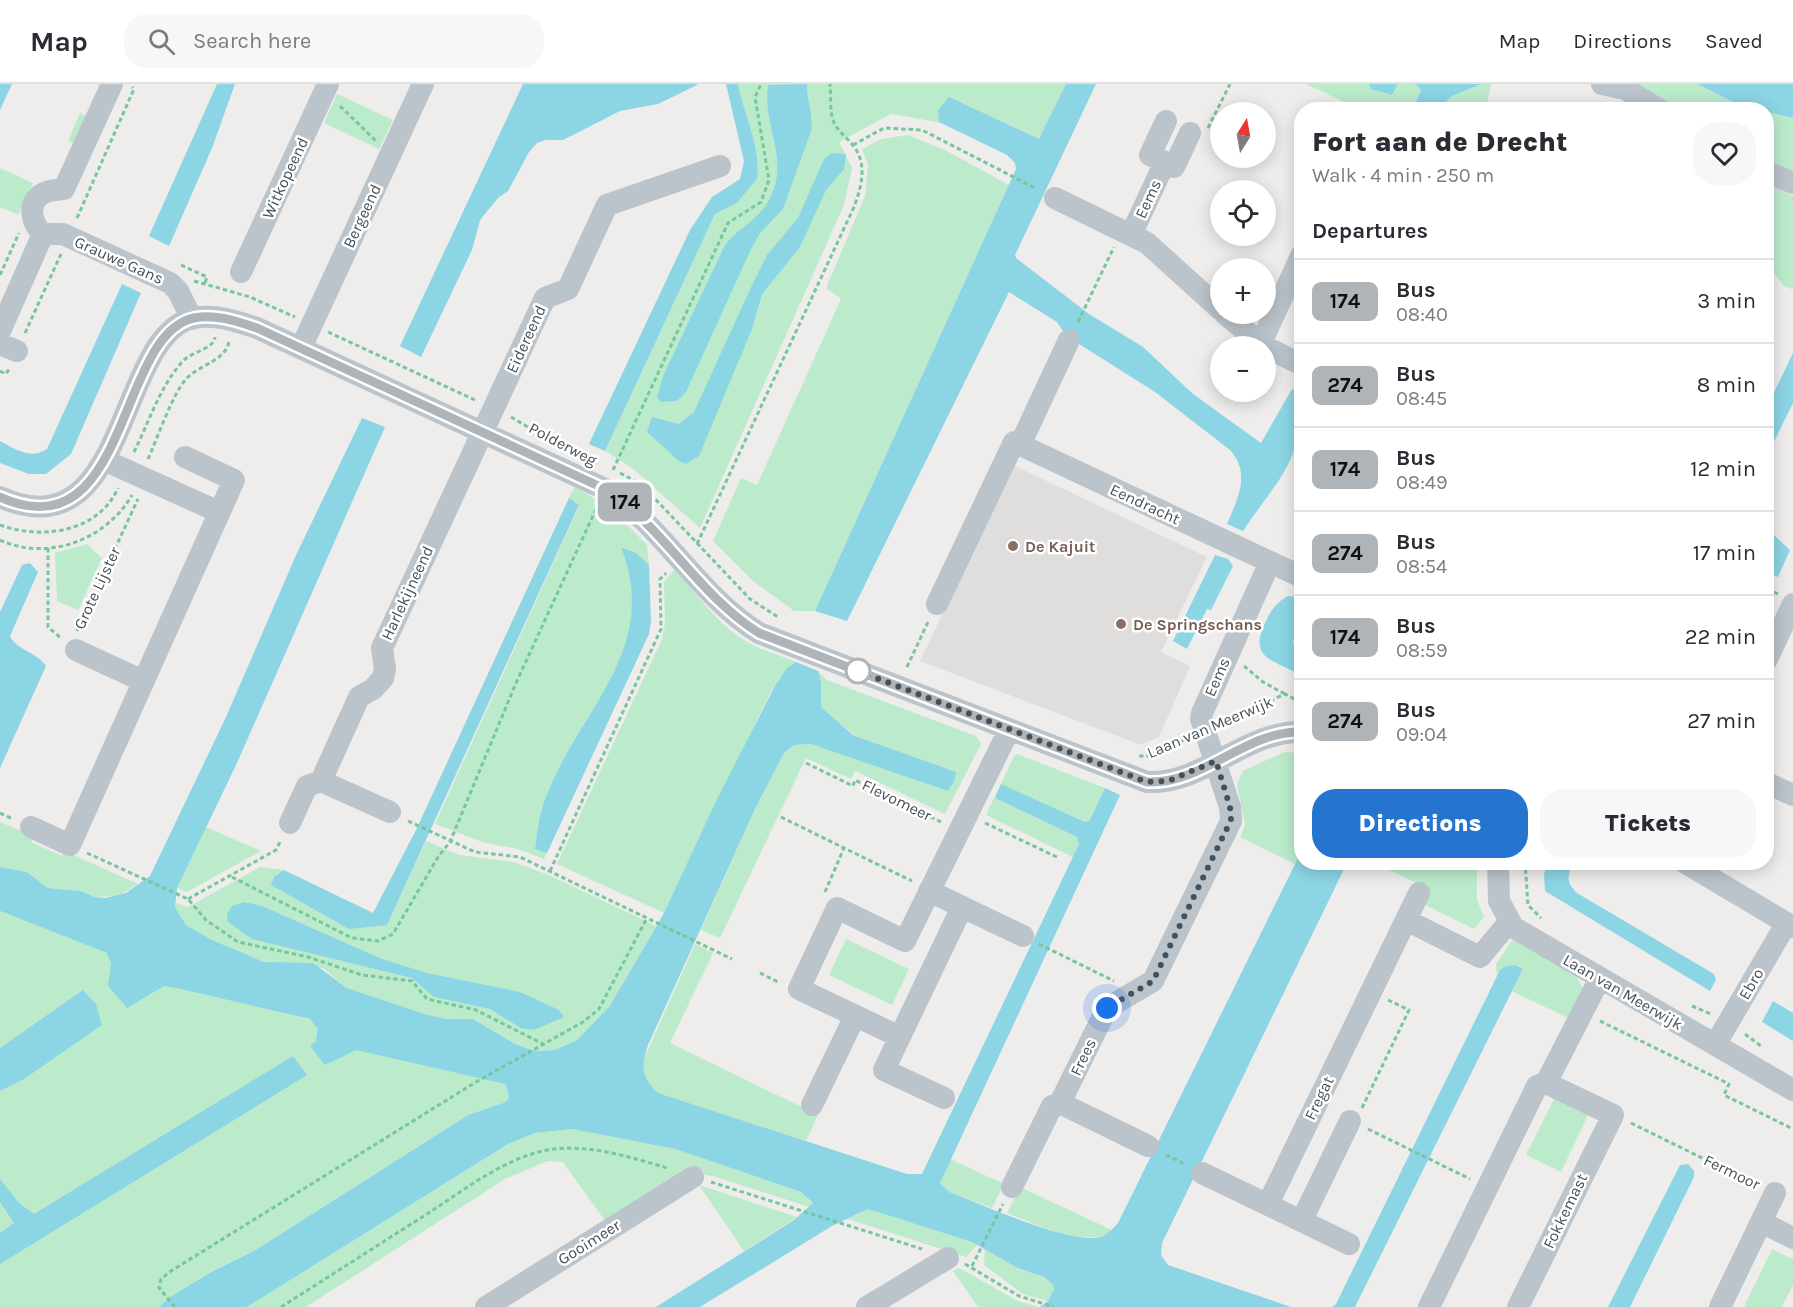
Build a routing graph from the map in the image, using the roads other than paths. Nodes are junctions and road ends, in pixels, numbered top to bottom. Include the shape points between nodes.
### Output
1 (112, 84) edge
2 (423, 84) edge
3 (1602, 84) edge
4 (326, 89) edge
5 (1647, 102) edge
6 (1166, 121) dead end
7 (1190, 133) road end
8 (1165, 162) junction
9 (720, 166) dead end
10 (1774, 175) edge
11 (1793, 183) edge
12 (1047, 194) road end
13 (1126, 233) junction
14 (43, 234) junction
15 (1294, 273) edge
16 (237, 282) road end
17 (1210, 300) edge
18 (192, 319) junction
19 (1237, 324) edge
20 (0, 331) edge
21 (1251, 336) edge
22 (1267, 336) edge
23 (1069, 340) road end
24 (301, 348) junction
25 (1276, 352) edge
26 (1294, 361) edge
27 (483, 432) junction
28 (1020, 445) junction
29 (185, 457) dead end
30 (104, 460) junction
31 (0, 497) edge
32 (219, 512) junction
33 (1270, 562) junction
34 (1294, 574) edge
35 (937, 604) road end
36 (1793, 604) edge
37 (1774, 644) edge
38 (74, 647) road end
39 (143, 681) junction
40 (1009, 730) junction
41 (1294, 733) edge
42 (1216, 761) junction
43 (321, 781) junction
44 (1774, 786) edge
45 (1793, 795) edge
46 (399, 817) road end
47 (290, 823) road end
48 (31, 827) dead end
49 (1498, 870) edge
50 (1698, 870) edge
51 (930, 890) junction
52 (1419, 893) dead end
53 (962, 907) junction
54 (1406, 920) junction
55 (1509, 922) junction
56 (1791, 925) edge
57 (1023, 936) dead end
58 (1600, 978) junction
59 (855, 1016) junction
60 (900, 1037) junction
61 (1715, 1045) junction
62 (1546, 1083) junction
63 (1793, 1090) edge
64 (944, 1098) dead end
65 (1060, 1103) junction
66 (812, 1105) dead end
67 (1352, 1122) road end
68 (1148, 1146) road end
69 (1202, 1173) road end
70 (693, 1177) road end
71 (1012, 1186) dead end
72 (1775, 1193) road end
73 (1268, 1204) junction
74 (1302, 1220) junction
75 (1761, 1222) junction
76 (1793, 1238) edge
77 (1349, 1244) dead end
78 (948, 1258) dead end
79 (486, 1307) edge
80 (867, 1307) edge
81 (1428, 1307) edge
82 (1518, 1307) edge
83 (1720, 1307) edge

1 - 14 street via 64,189 45,192 32,209 36,228
2 - 24 street, Bergeend
3 - 5 street via 1625,89
4 - 16 street, Witkopeend
6 - 8 street, Eems via 1150,155
7 - 8 street, Eems via 1174,167
8 - 13 street, Eems
9 - 27 street, Eidereend via 608,205 568,289 545,298
10 - 11 street
12 - 13 street, Eems
13 - 17 street, Eems via 1147,243
14 - 18 street, Grauwe Gans via 63,234 170,283
14 - 20 street
15 - 22 street
18 - 24 street, Polderweg via 230,320
18 - 30 street via 174,330 155,350
19 - 21 street
23 - 28 street
24 - 27 street, Polderweg
25 - 26 street
27 - 40 street, Polderweg via 609,479 724,608 759,633
27 - 43 street, Harlekijneend via 381,648 383,678 359,697
28 - 33 street, Eendracht
28 - 35 street via 1014,442
29 - 32 street via 234,480
30 - 31 street via 89,483 70,498 48,506 25,506
30 - 32 street via 136,486
32 - 39 street
33 - 34 street
33 - 42 street, Eems via 1202,713
36 - 37 street
38 - 39 street, Grote Lijster
39 - 48 street via 70,845
40 - 42 street, Laan van Meerwijk via 1147,782 1168,781
40 - 51 street
41 - 42 street, Laan van Meerwijk via 1274,735
42 - 65 street, Frees via 1231,820 1153,981 1107,1008
43 - 46 street
43 - 47 street, Harlekijneend via 307,786
44 - 45 street
49 - 55 street via 1499,901
50 - 56 street, Ebro
51 - 53 street
51 - 59 street via 905,941 837,908 799,989
52 - 54 street, Fregat
53 - 57 street
53 - 60 street
54 - 55 street via 1480,957
54 - 73 street, Fregat
55 - 58 street, Laan van Meerwijk
56 - 61 street, Ebro
58 - 61 street, Laan van Meerwijk
58 - 62 street
59 - 60 street
59 - 66 street
60 - 64 street via 884,1070
61 - 63 street, Laan van Meerwijk
62 - 81 street via 1537,1086
62 - 82 street, Fokkemast via 1613,1115
65 - 68 street
65 - 71 street, Frees via 1052,1106
67 - 74 street
69 - 73 street
70 - 79 street, Gooimeer
72 - 75 street, Fermoor
73 - 74 street
74 - 77 street
75 - 76 street
75 - 83 street, Fermoor
78 - 80 street

